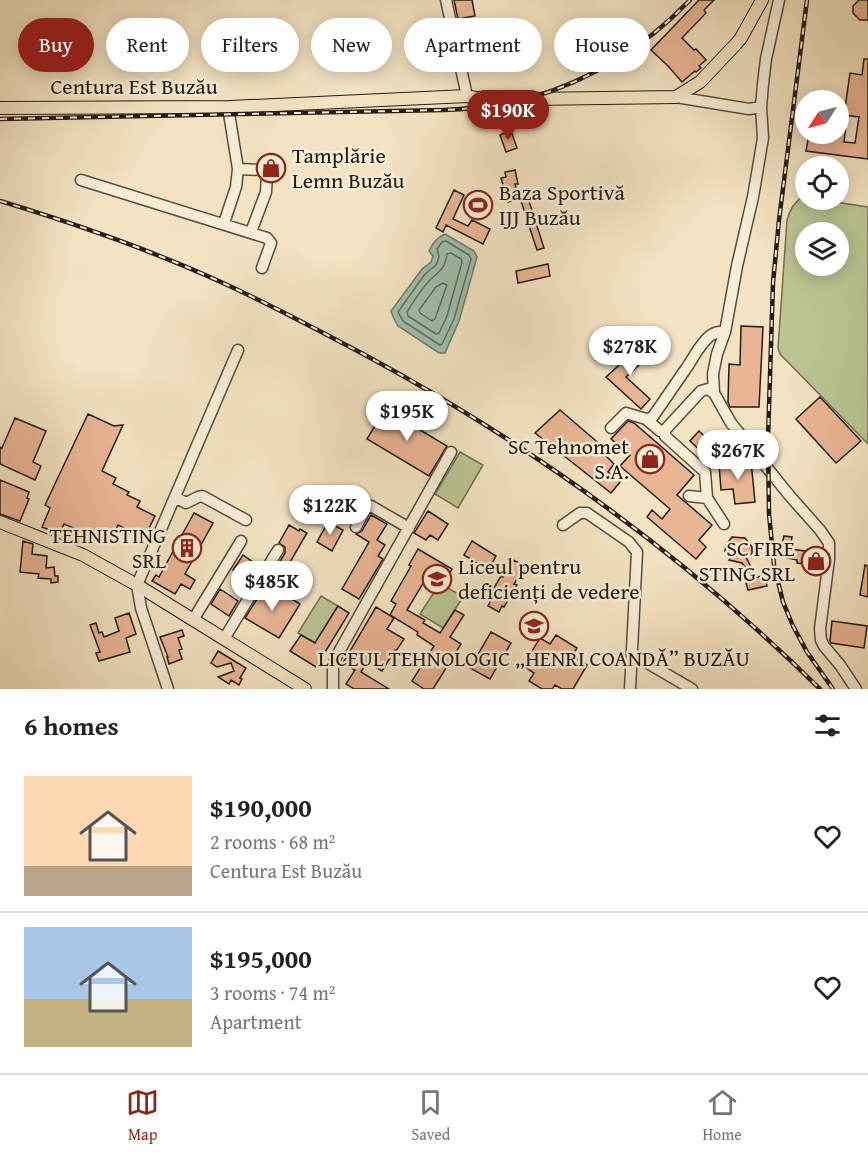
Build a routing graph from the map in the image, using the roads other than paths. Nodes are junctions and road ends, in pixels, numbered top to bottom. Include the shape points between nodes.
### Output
1 (446, 0) edge
2 (762, 0) edge
3 (779, 0) edge
4 (467, 96) junction
5 (676, 97) junction
6 (228, 107) junction
7 (761, 107) junction
8 (0, 108) edge
9 (238, 169) junction
10 (81, 180) dead end
11 (224, 224) junction
12 (251, 232) junction
13 (262, 268) dead end
14 (725, 332) junction
15 (237, 350) dead end
16 (714, 393) junction
17 (657, 426) junction
18 (611, 428) dead end
19 (451, 452) dead end
20 (689, 496) dead end
21 (175, 497) junction
22 (707, 498) junction
23 (246, 520) dead end
24 (0, 522) edge
25 (724, 524) dead end
26 (563, 525) dead end
27 (356, 526) dead end
28 (409, 528) junction
29 (241, 542) dead end
30 (278, 550) dead end
31 (301, 574) dead end
32 (262, 576) junction
33 (137, 585) junction
34 (193, 620) junction
35 (224, 639) junction
36 (632, 654) junction
37 (168, 689) edge
38 (305, 689) edge
39 (333, 689) edge
40 (630, 689) edge
41 (692, 689) edge
42 (856, 689) edge

1 - 4 street
2 - 5 main road via 736,44 700,82
3 - 7 street via 766,59
4 - 5 main road, Centura Est Buzău
4 - 6 main road, Centura Est Buzău
5 - 7 street via 749,109
6 - 8 main road, Centura Est Buzău
6 - 9 street
7 - 14 street via 763,138
9 - 11 street
9 - 12 street via 267,173 266,192
10 - 11 street
11 - 12 street
12 - 13 street via 271,243
14 - 16 street via 713,374
14 - 17 street via 710,336 698,349
15 - 21 street
16 - 17 street via 708,389 701,391
16 - 42 street via 731,423 829,543 820,640
17 - 18 street via 626,413
17 - 22 street via 705,472
19 - 28 street
20 - 22 street
21 - 23 street via 186,503 202,496
21 - 33 street
22 - 25 street
24 - 33 main road via 83,555
26 - 36 street via 580,513 587,513 637,552
27 - 28 street via 371,506
28 - 39 street via 335,659
29 - 34 street
30 - 32 street
31 - 32 street via 290,592
32 - 35 street
33 - 34 main road
33 - 37 street via 141,609
34 - 35 main road
35 - 38 main road
36 - 40 street
36 - 41 street

